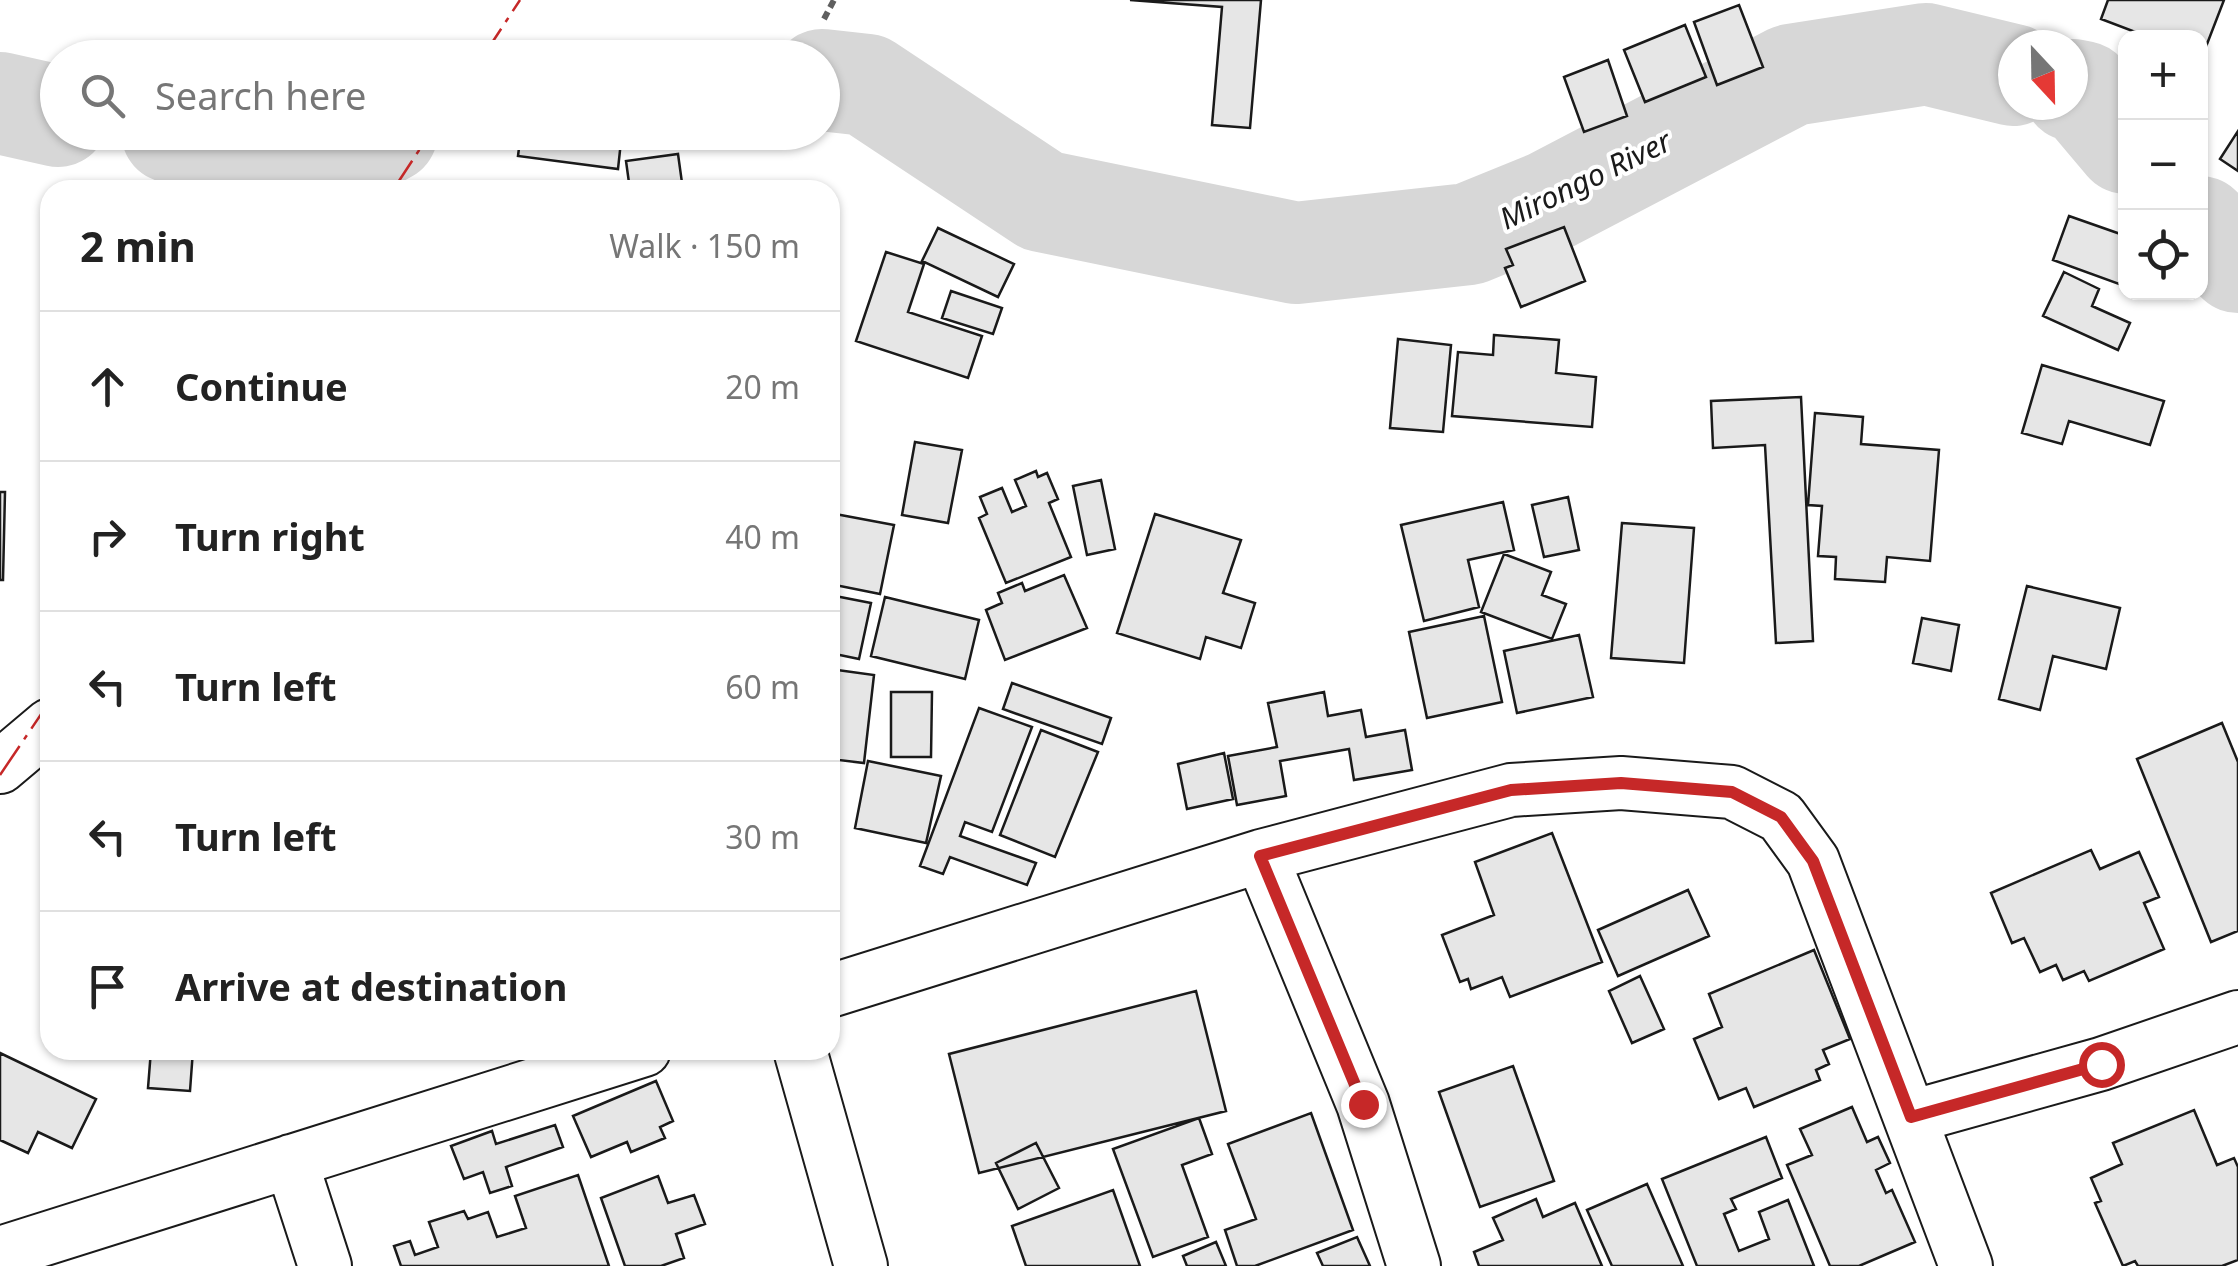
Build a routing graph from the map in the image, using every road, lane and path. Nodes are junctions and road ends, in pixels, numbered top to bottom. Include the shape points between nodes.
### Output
1 (834, 0) edge
2 (824, 19) dead end
3 (40, 733) edge
4 (0, 766) edge
5 (1260, 856) junction
6 (840, 989) edge
7 (2238, 1016) edge
8 (612, 1060) edge
9 (803, 1060) edge
10 (1911, 1117) junction
11 (291, 1161) junction
12 (0, 1253) edge
13 (325, 1266) edge
14 (861, 1266) edge
15 (1414, 1266) edge
16 (1966, 1266) edge

1 - 2 path
3 - 4 street
5 - 6 street
5 - 10 street via 1511,790 1621,783 1732,792 1781,817 1813,861
5 - 15 street via 1363,1104
7 - 10 street via 2101,1064
8 - 11 street
9 - 14 street
10 - 16 street
11 - 12 street
11 - 13 street

